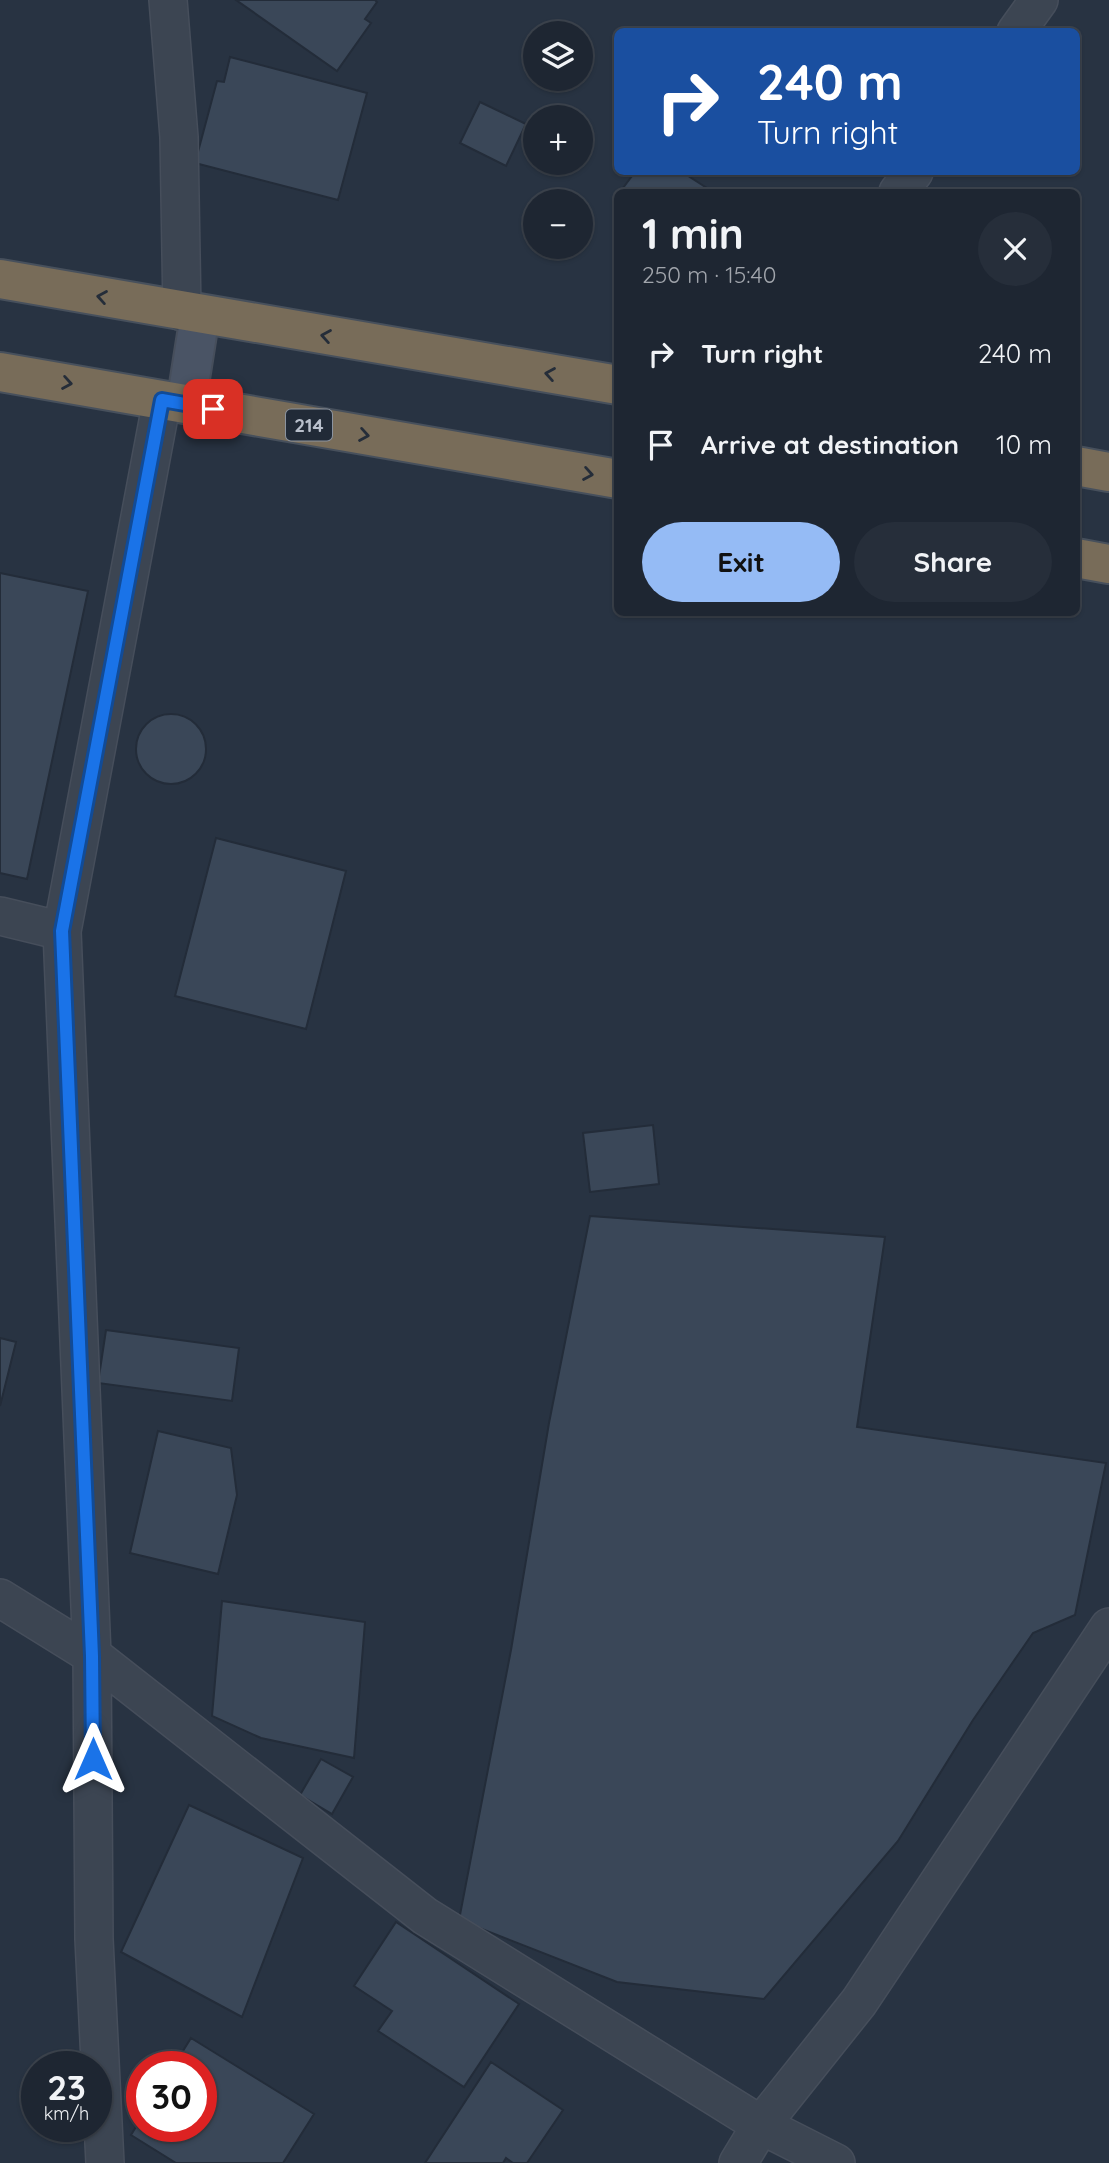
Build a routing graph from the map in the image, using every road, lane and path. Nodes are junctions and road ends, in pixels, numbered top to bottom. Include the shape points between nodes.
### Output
1 (168, 0) edge
2 (1039, 0) edge
3 (1019, 28) edge
4 (912, 175) edge
5 (900, 189) edge
6 (0, 279) edge
7 (191, 313) junction
8 (0, 372) edge
9 (614, 384) edge
10 (174, 402) junction
11 (1080, 467) edge
12 (1109, 472) edge
13 (614, 478) edge
14 (1080, 559) edge
15 (1109, 564) edge
16 (0, 916) edge
17 (62, 931) junction
18 (0, 1598) edge
19 (1109, 1627) edge
20 (92, 1656) junction
21 (761, 2126) junction
22 (105, 2163) edge
23 (738, 2163) edge
24 (836, 2163) edge

1 - 7 street
2 - 3 street
4 - 5 street
7 -> 6 highway
9 -> 7 highway
7 - 10 street
8 -> 10 highway, 214
10 -> 13 highway, 214
10 - 17 street
11 - 12 highway
14 - 15 highway
16 - 17 street
17 - 20 street
18 - 20 street
19 - 21 street via 859,2001
20 - 21 street via 425,1916
20 - 22 street via 94,1939
21 - 23 street
21 - 24 street

